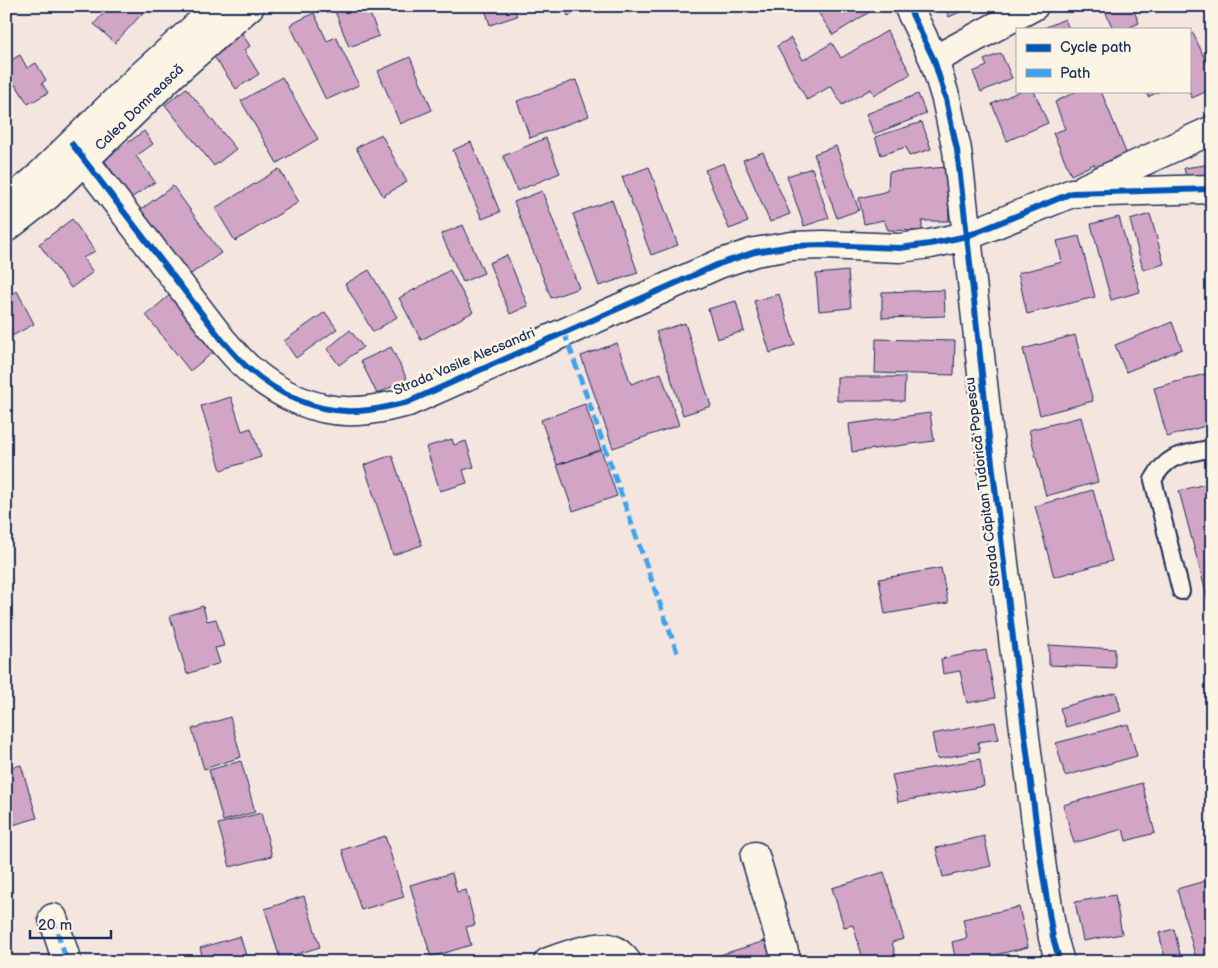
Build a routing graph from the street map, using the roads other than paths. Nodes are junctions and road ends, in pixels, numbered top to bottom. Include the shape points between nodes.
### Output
1 (219, 6) edge
2 (250, 6) edge
3 (908, 6) edge
4 (1034, 6) edge
5 (934, 60) junction
6 (1212, 130) edge
7 (77, 153) junction
8 (1212, 189) edge
9 (1072, 193) junction
10 (6, 204) edge
11 (6, 228) edge
12 (968, 236) junction
13 (1212, 448) edge
14 (1182, 591) dead end
15 (755, 856) dead end
16 (53, 918) dead end
17 (624, 958) edge
18 (67, 962) edge
19 (548, 962) edge
20 (787, 962) edge
21 (1060, 962) edge

1 - 7 street, Calea Domnească via 141,76
2 - 7 street, Calea Domnească
3 - 5 street, Strada Căpitan Tudorică Popescu
4 - 5 street
5 - 12 street, Strada Căpitan Tudorică Popescu via 957,150
6 - 9 street, Strada Vasile Alecsandri
7 - 10 street, Calea Domnească
7 - 11 street, Calea Domnească via 47,196
7 - 12 street, Strada Vasile Alecsandri via 222,340 248,368 273,388 324,409 355,411 408,402 719,264 755,252 815,245 900,248
8 - 9 street
9 - 12 street, Strada Vasile Alecsandri
12 - 21 street, Strada Căpitan Tudorică Popescu via 990,448 1042,870
13 - 14 lane via 1170,459 1152,480
15 - 20 street
16 - 18 street
17 - 19 street via 607,947 584,950

